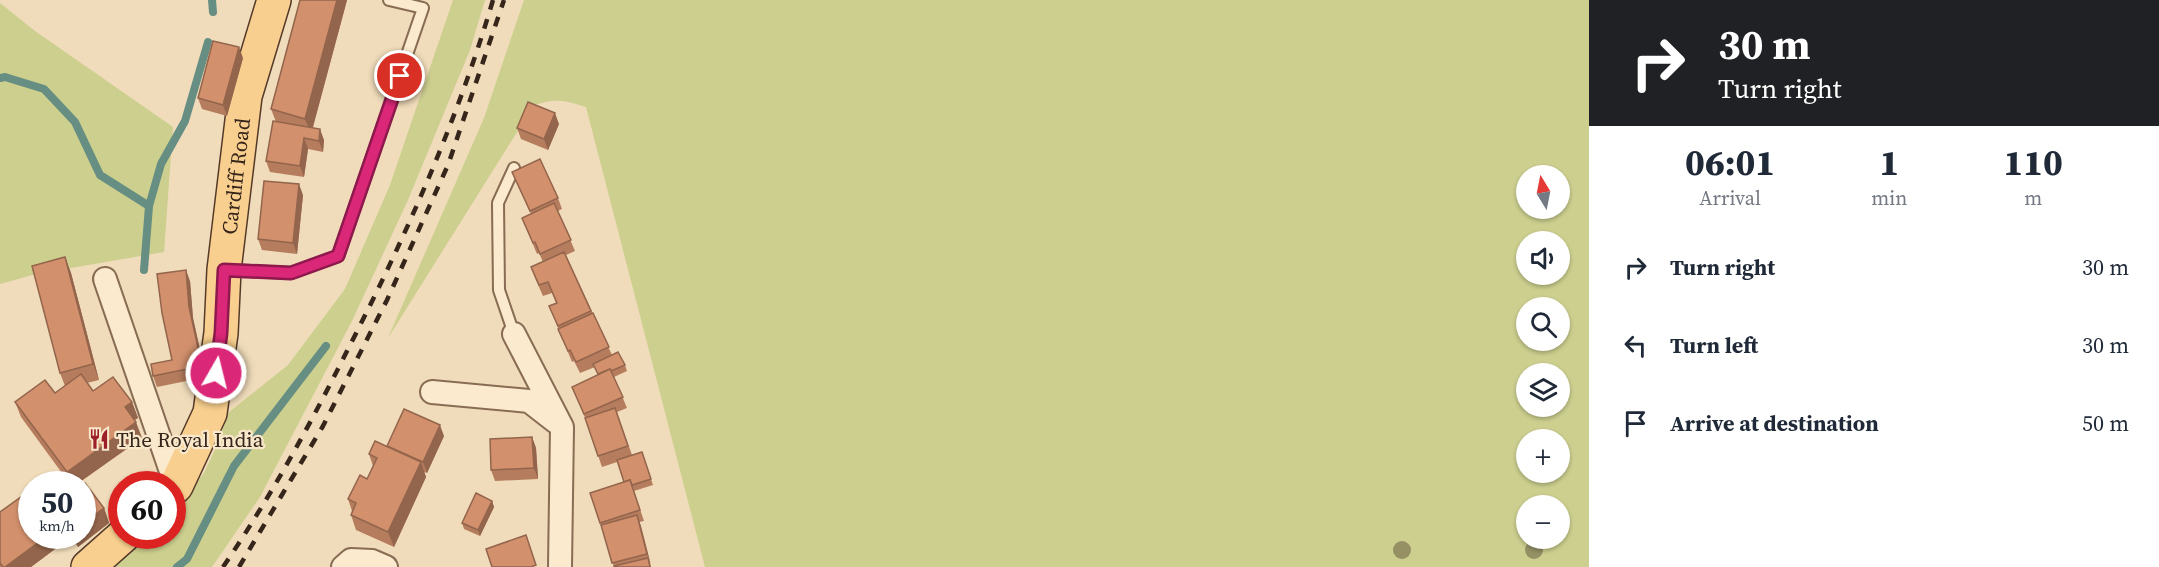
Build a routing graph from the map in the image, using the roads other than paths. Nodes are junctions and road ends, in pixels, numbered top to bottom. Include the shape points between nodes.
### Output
1 (274, 0) edge
2 (389, 0) edge
3 (514, 168) edge
4 (224, 270) junction
5 (105, 279) dead end
6 (514, 334) joint
7 (432, 392) dead end
8 (562, 427) junction
9 (168, 471) edge
10 (182, 471) edge
11 (108, 549) edge
12 (88, 567) edge
13 (343, 567) edge
14 (386, 567) edge
15 (560, 567) edge

1 - 4 main road, Cardiff Road via 244,96
2 - 4 lane via 423,8 338,256 291,273
3 - 6 lane via 498,203 498,214 499,290
4 - 10 main road, Cardiff Road via 221,333 210,413
5 - 9 street
6 - 8 street
7 - 8 street via 530,401
8 - 15 street
11 - 12 main road
13 - 14 street via 351,560 372,561

